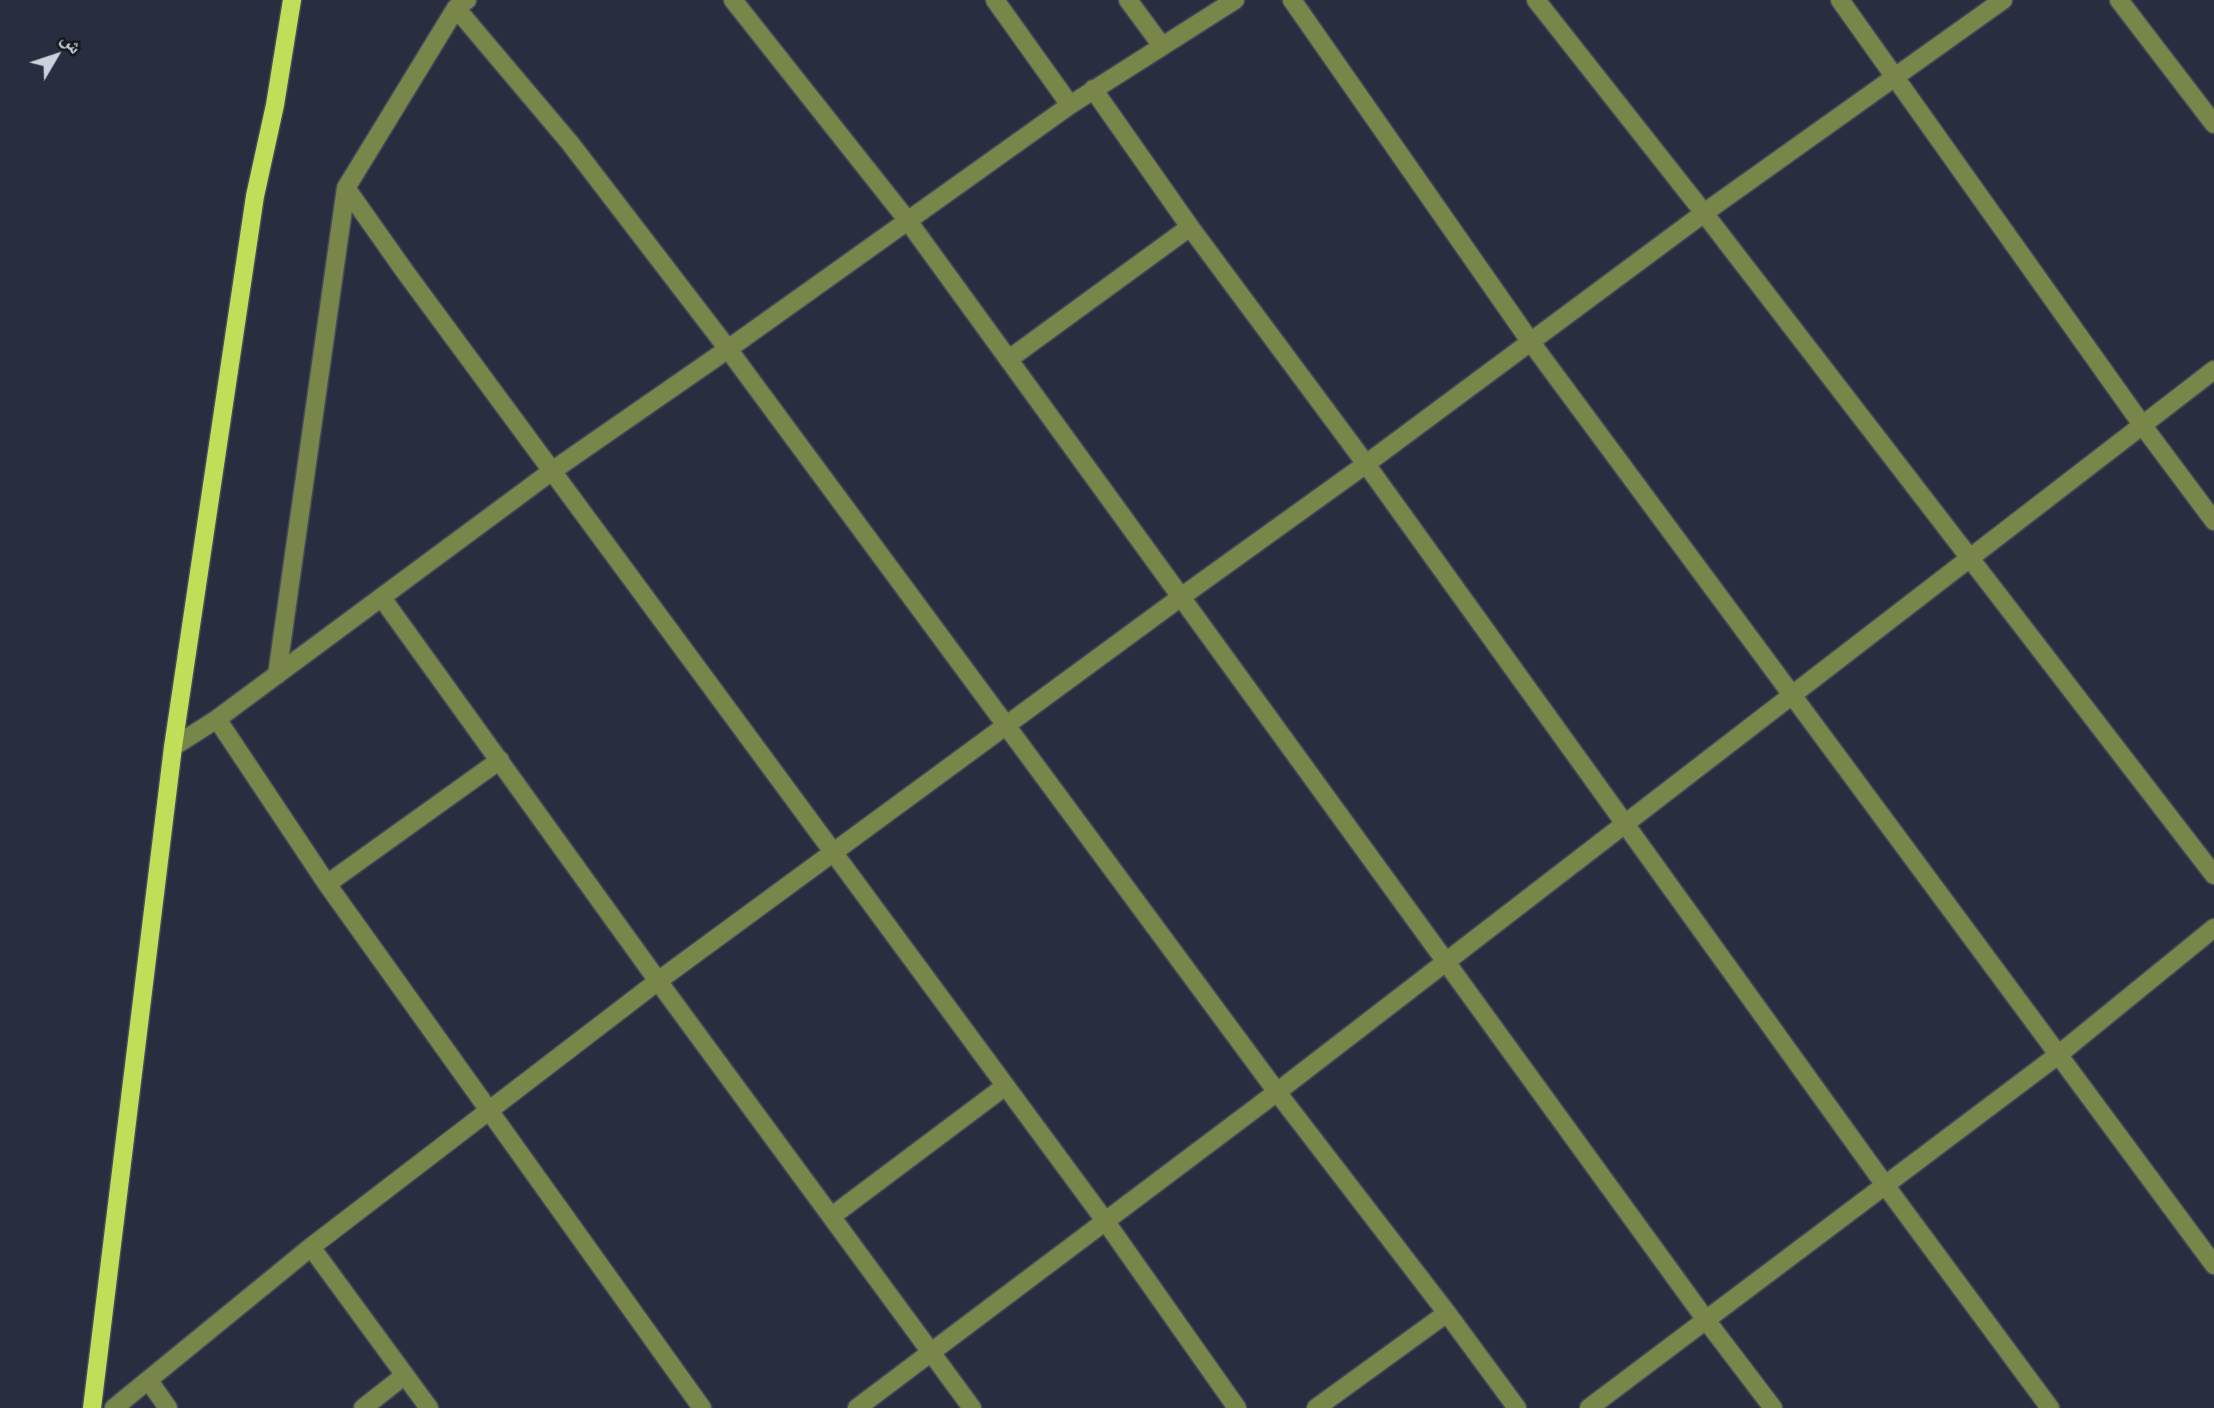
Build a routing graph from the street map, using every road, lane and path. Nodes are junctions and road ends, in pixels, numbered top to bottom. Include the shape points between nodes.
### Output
1 (292, 0) edge
2 (733, 0) edge
3 (995, 0) edge
4 (1128, 0) edge
5 (1235, 0) edge
6 (1292, 0) edge
7 (1536, 0) edge
8 (1840, 0) edge
9 (2003, 0) edge
10 (2119, 0) edge
11 (462, 4) edge
12 (1162, 46) junction
13 (1894, 79) junction
14 (1093, 89) junction
15 (1070, 105) junction
16 (2211, 113) edge
17 (346, 188) junction
18 (1704, 214) junction
19 (908, 221) junction
20 (1190, 227) junction
21 (1530, 341) junction
22 (728, 349) junction
23 (1009, 359) junction
24 (2214, 370) edge
25 (2143, 426) junction
26 (1366, 464) junction
27 (552, 471) junction
28 (2214, 521) edge
29 (1970, 557) junction
30 (382, 597) junction
31 (1181, 597) junction
32 (277, 675) junction
33 (1794, 696) junction
34 (218, 719) junction
35 (1006, 725) junction
36 (173, 747) junction
37 (500, 760) junction
38 (1624, 824) junction
39 (834, 852) junction
40 (2214, 875) edge
41 (327, 884) junction
42 (2214, 928) edge
43 (1446, 960) junction
44 (658, 981) junction
45 (2058, 1055) junction
46 (1004, 1087) junction
47 (1277, 1092) junction
48 (489, 1110) junction
49 (1885, 1185) junction
50 (832, 1216) junction
51 (1106, 1222) junction
52 (311, 1247) junction
53 (2214, 1265) edge
54 (1447, 1313) junction
55 (1706, 1320) junction
56 (932, 1353) junction
57 (405, 1375) junction
58 (149, 1381) junction
59 (92, 1408) edge
60 (114, 1408) edge
61 (168, 1408) edge
62 (363, 1408) edge
63 (429, 1408) edge
64 (702, 1408) edge
65 (857, 1408) edge
66 (972, 1408) edge
67 (1237, 1408) edge
68 (1316, 1408) edge
69 (1517, 1408) edge
70 (1589, 1408) edge
71 (1773, 1408) edge
72 (2050, 1408) edge

1 - 36 main road via 255,196
2 - 19 street
3 - 15 street
4 - 12 street
5 - 12 street
6 - 21 street
7 - 18 street
8 - 13 street
9 - 13 street
10 - 16 street
11 - 17 street
11 - 22 street
12 - 14 street
13 - 18 street
13 - 25 street
14 - 15 street
14 - 20 street
15 - 19 street
17 - 27 street
17 - 32 street
18 - 21 street
18 - 29 street
19 - 22 street
19 - 23 street
20 - 23 street
20 - 26 street
21 - 26 street
21 - 33 street
22 - 27 street
22 - 35 street
23 - 31 street
24 - 25 street
25 - 28 street
25 - 29 street
26 - 31 street
26 - 38 street
27 - 30 street
27 - 39 street
29 - 33 street
29 - 40 street
30 - 32 street
30 - 37 street
31 - 35 street
31 - 43 street
32 - 34 street
33 - 38 street
33 - 45 street
34 - 36 street
34 - 41 street
35 - 39 street
35 - 47 street
36 - 59 main road
37 - 41 street
37 - 44 street
38 - 43 street
38 - 49 street
39 - 44 street
39 - 46 street
41 - 48 street
42 - 45 street
43 - 47 street
43 - 55 street
44 - 48 street
44 - 50 street
45 - 49 street
45 - 53 street
46 - 50 street
46 - 51 street
47 - 51 street
47 - 54 street
48 - 52 street
48 - 64 street
49 - 55 street
49 - 72 street
50 - 56 street
51 - 56 street
51 - 67 street
52 - 57 street
52 - 58 street
54 - 68 street
54 - 69 street
55 - 70 street
55 - 71 street
56 - 65 street
56 - 66 street
57 - 62 street
57 - 63 street
58 - 60 street
58 - 61 street

